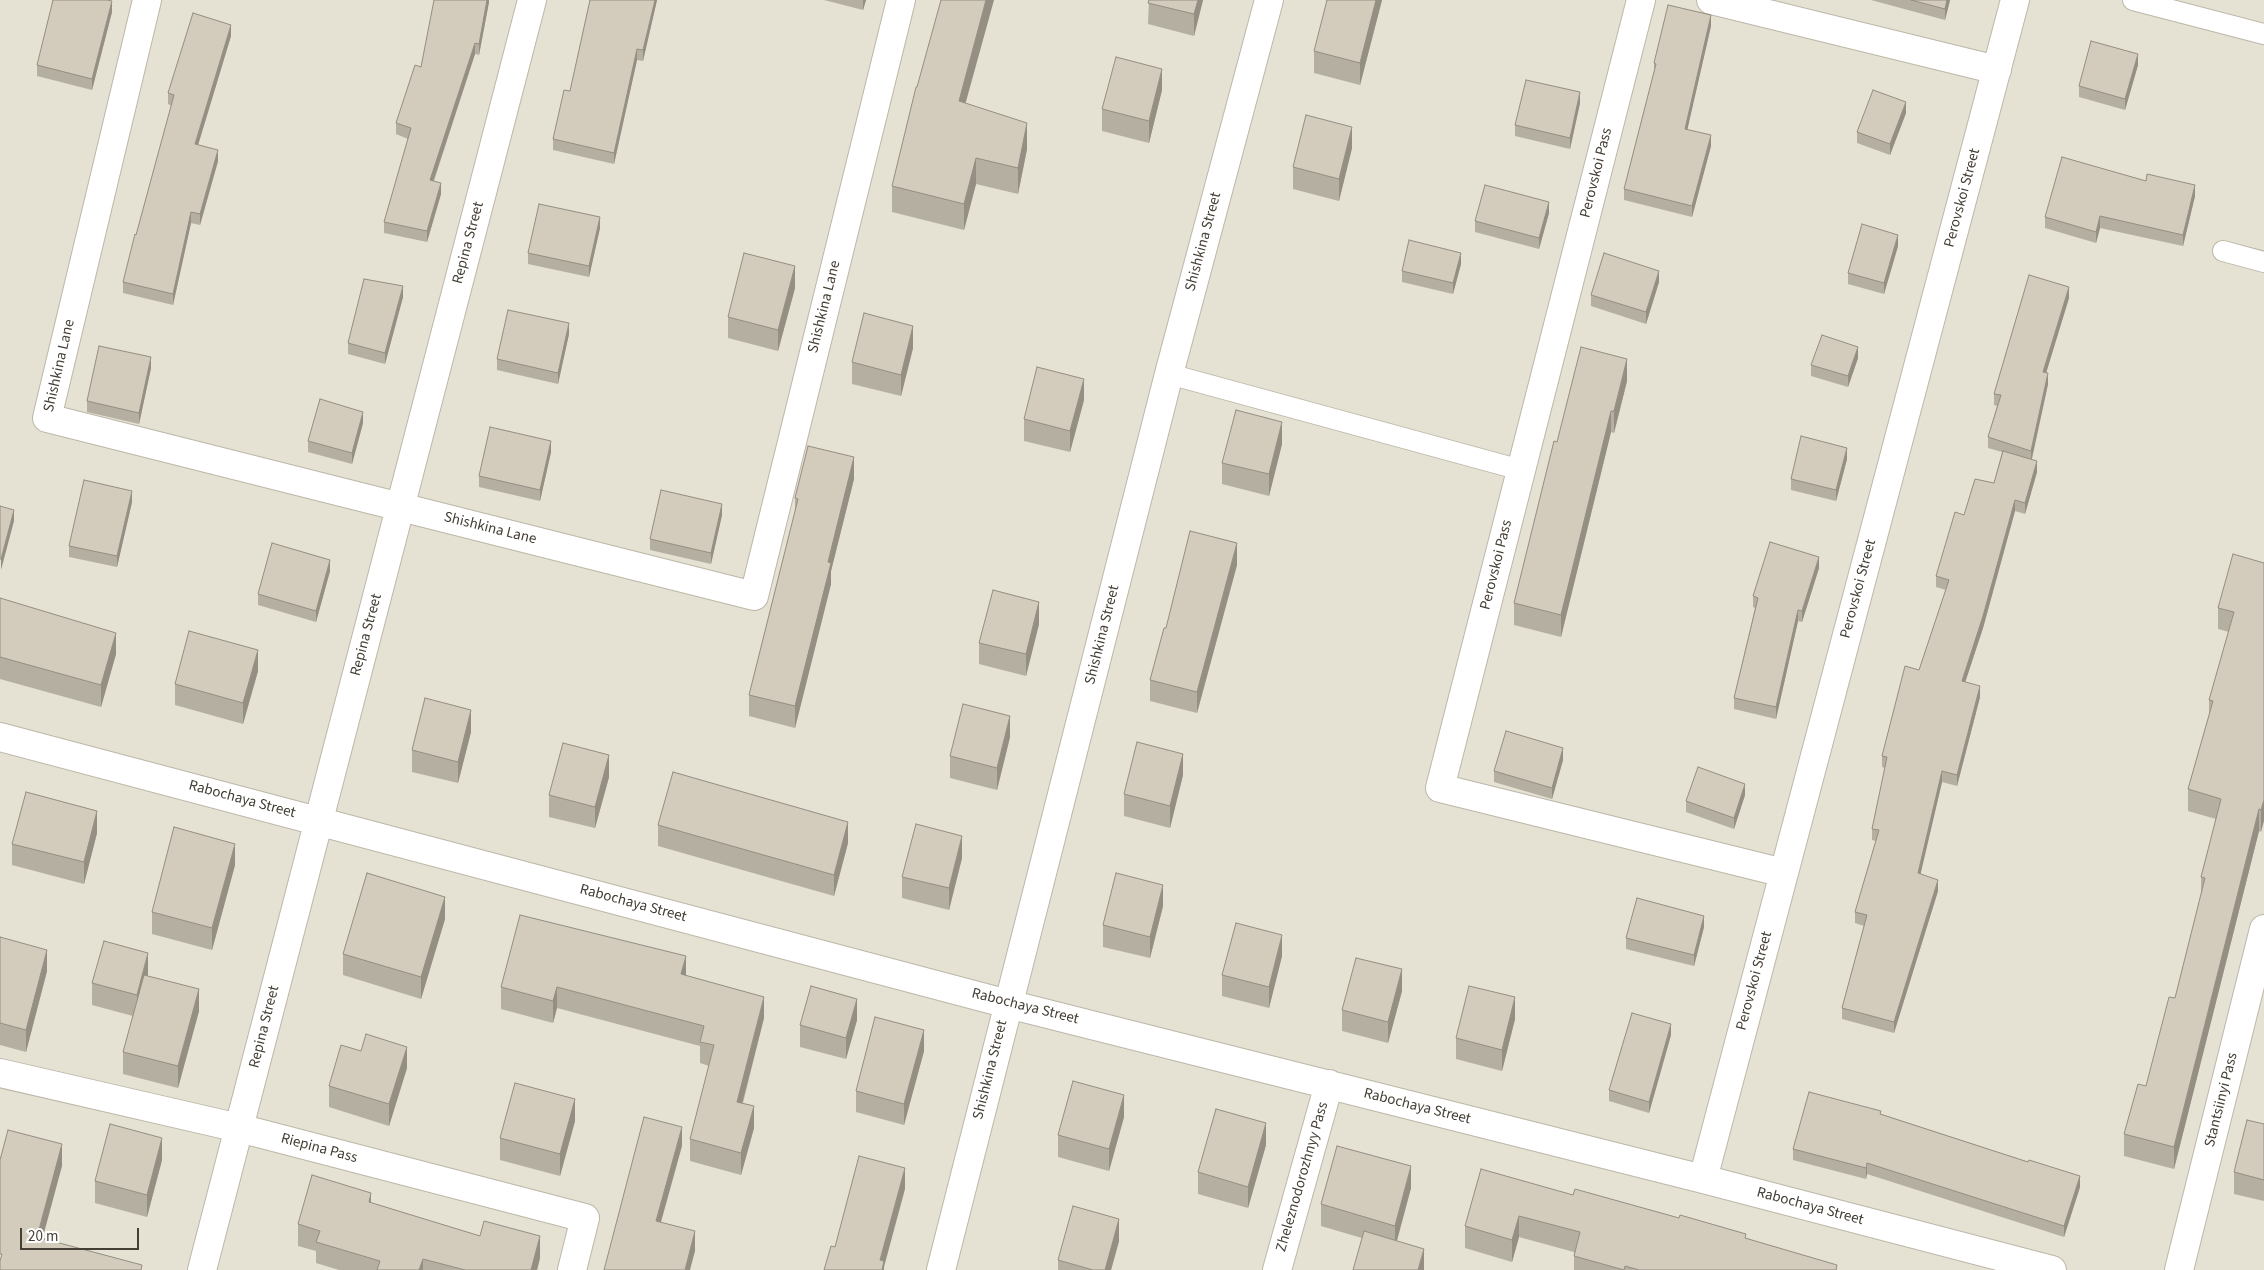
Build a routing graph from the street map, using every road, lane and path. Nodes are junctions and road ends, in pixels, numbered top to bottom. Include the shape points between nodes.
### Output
1 (146, 0) edge
2 (532, 0) edge
3 (901, 0) edge
4 (1268, 0) edge
5 (1641, 0) edge
6 (1711, 0) edge
7 (2015, 0) edge
8 (2133, 0) edge
9 (2264, 34) edge
10 (1997, 70) junction
11 (2223, 251) dead end
12 (2264, 262) edge
13 (1169, 374) junction
14 (1521, 470) junction
15 (400, 507) junction
16 (0, 737) edge
17 (319, 820) junction
18 (1784, 874) junction
19 (2264, 929) edge
20 (1008, 1004) junction
21 (0, 1073) edge
22 (1329, 1084) junction
23 (239, 1128) junction
24 (1703, 1179) junction
25 (202, 1270) edge
26 (572, 1270) edge
27 (941, 1270) edge
28 (1277, 1270) edge
29 (2052, 1270) edge
30 (2179, 1270) edge

1 - 15 street, Shishkina Lane via 47,418
2 - 15 street, Repina Street
3 - 15 street, Shishkina Lane via 754,596
4 - 13 street, Shishkina Street
5 - 14 street, Perovskoi Pass
6 - 10 street
7 - 10 street, Perovskoi Street
8 - 9 lane
10 - 18 street, Perovskoi Street
11 - 12 lane
13 - 14 lane
13 - 20 street, Shishkina Street
14 - 18 street, Perovskoi Pass via 1440,788
15 - 17 street, Repina Street
16 - 17 street, Rabochaya Street
17 - 20 street, Rabochaya Street
17 - 23 street, Repina Street
18 - 24 street, Perovskoi Street
19 - 30 street, Stantsiinyi Pass
20 - 22 street, Rabochaya Street
20 - 27 street, Shishkina Street
21 - 23 street, Riepina Pass
22 - 24 street, Rabochaya Street
22 - 28 street, Zheleznodorozhnyy Pass
23 - 25 street, Repina Street
23 - 26 street, Riepina Pass via 585,1218
24 - 29 street, Rabochaya Street

